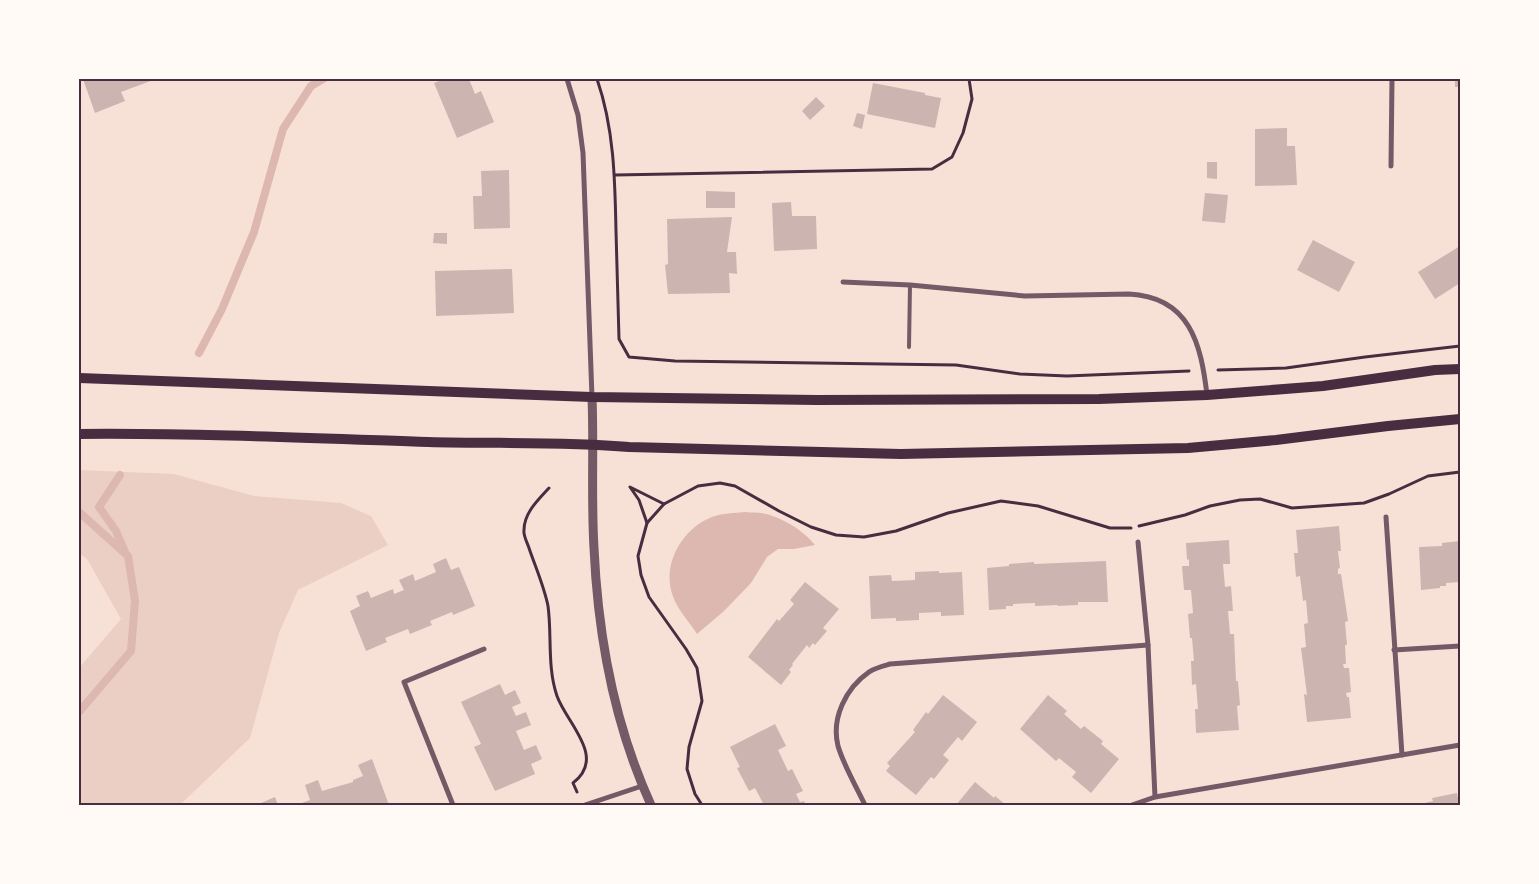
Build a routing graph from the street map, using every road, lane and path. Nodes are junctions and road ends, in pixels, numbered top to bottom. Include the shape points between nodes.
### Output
1 (567, 79) edge
2 (597, 79) edge
3 (969, 79) edge
4 (1392, 79) edge
5 (1391, 166) dead end
6 (615, 175) junction
7 (843, 282) dead end
8 (910, 285) junction
9 (1460, 346) edge
10 (909, 347) dead end
11 (1460, 369) edge
12 (1204, 371) junction
13 (79, 378) edge
14 (1207, 395) junction
15 (592, 397) junction
16 (1460, 419) edge
17 (79, 434) edge
18 (592, 444) junction
19 (1460, 472) edge
20 (549, 488) dead end
21 (664, 504) junction
22 (1386, 517) dead end
23 (647, 523) junction
24 (1138, 542) dead end
25 (1148, 645) junction
26 (1460, 646) edge
27 (484, 649) dead end
28 (1394, 650) junction
29 (1460, 744) edge
30 (1402, 754) junction
31 (642, 786) junction
32 (1155, 797) junction
33 (580, 798) dead end
34 (453, 805) edge
35 (584, 805) edge
36 (651, 805) edge
37 (702, 805) edge
38 (865, 805) edge
39 (1132, 805) edge

1 - 15 street via 578,115 583,152
2 - 6 path via 604,99
3 - 6 path via 972,99 963,133 952,157 932,169
4 - 5 street
6 - 12 path via 619,339 629,357 675,361 956,365 1020,374 1066,376
7 - 8 street
8 - 10 lane
8 - 12 street via 1025,296 1145,296 1172,308 1191,329 1198,343
9 - 12 path via 1286,368
11 - 14 main road via 1323,386
12 - 14 street
13 - 15 main road
14 - 15 main road via 1098,399 817,400
15 - 18 street
16 - 18 main road via 1188,448 901,454
17 - 18 main road
18 - 31 street via 598,611 608,674 624,736
19 - 21 path via 1428,476 1364,503 1292,508 1260,499 1240,500 1132,528 1110,528 1038,506 1001,501 956,511 896,531 864,537 836,535 778,511 735,486 720,483 698,486
20 - 33 path via 526,517 523,531 548,605 550,652 557,697 586,753 586,767 573,783
21 - 23 path
21 - 23 path via 630,487 639,500
22 - 28 street
23 - 37 path via 638,556 641,575 649,597 686,648 696,668 702,701 689,747 688,769 695,794
24 - 25 street
25 - 32 street
25 - 38 street via 890,664 870,672 854,685 842,703 837,724 838,745
26 - 28 street
27 - 34 street via 404,682
28 - 30 street
29 - 30 street
30 - 32 street
31 - 35 street
31 - 36 street
32 - 39 street

